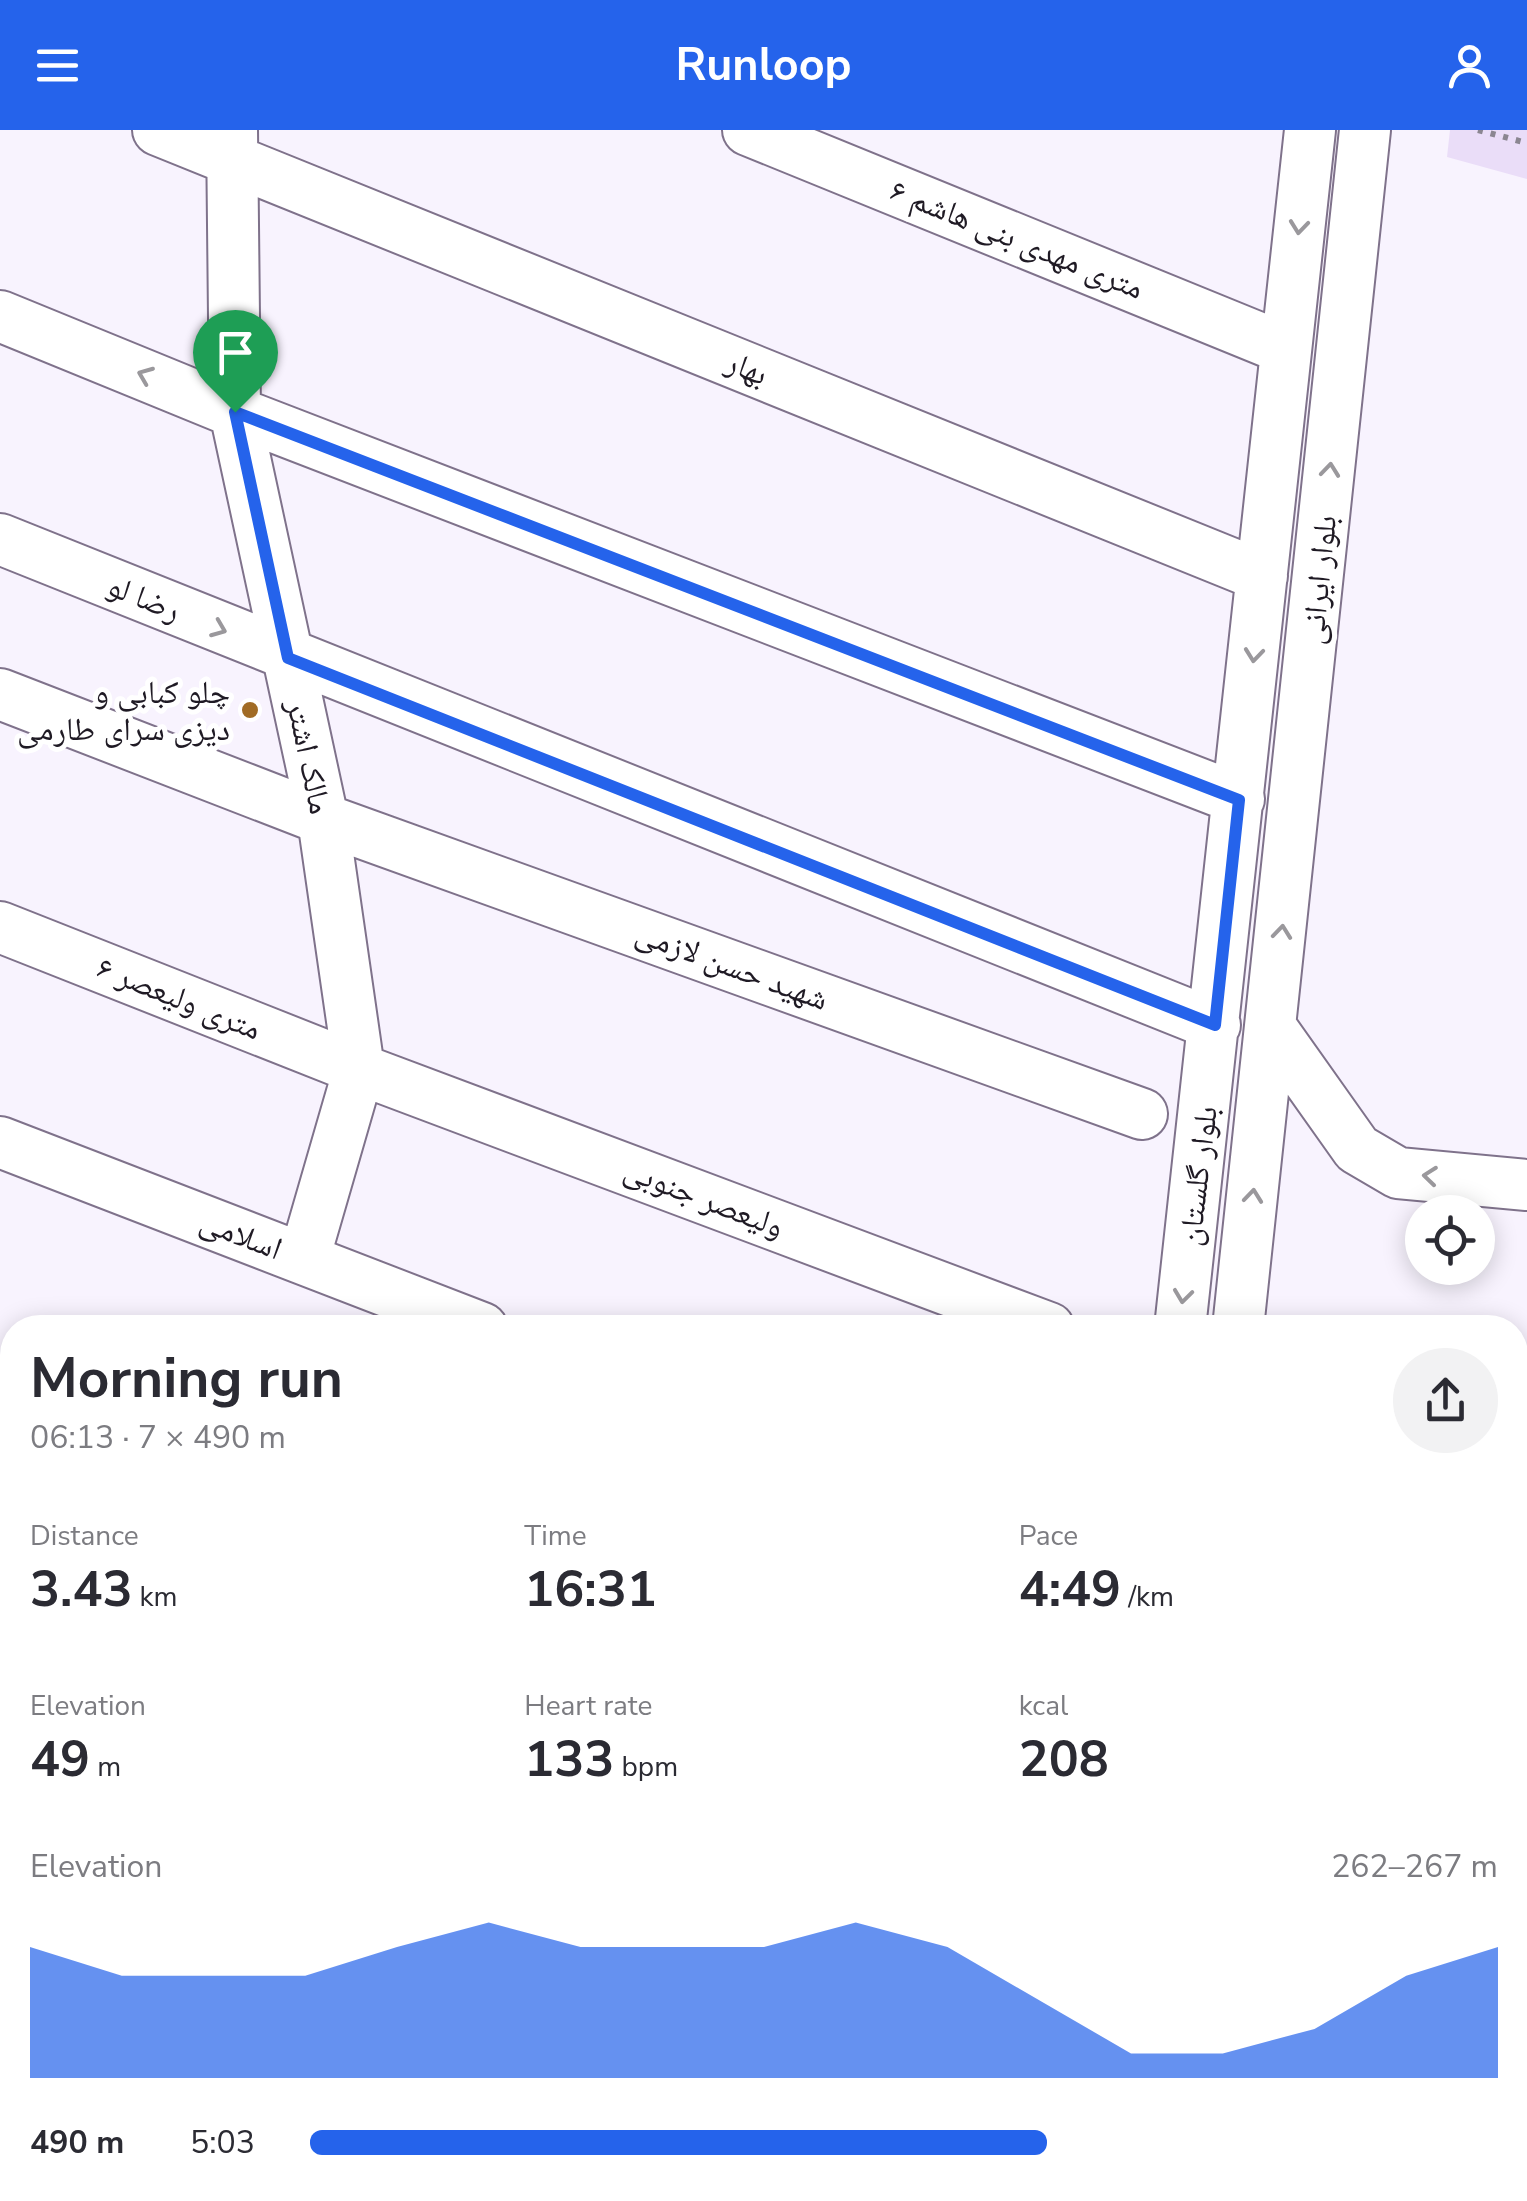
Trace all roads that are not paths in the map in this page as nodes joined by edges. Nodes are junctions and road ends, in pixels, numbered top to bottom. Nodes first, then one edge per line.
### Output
1 (158, 130) edge
2 (748, 130) edge
3 (1310, 130) edge
4 (1365, 130) edge
5 (232, 145) edge
6 (0, 316) edge
7 (1286, 349) junction
8 (235, 412) junction
9 (0, 538) edge
10 (1262, 576) junction
11 (288, 658) junction
12 (0, 694) edge
13 (1239, 800) junction
14 (323, 819) junction
15 (0, 926) edge
16 (1215, 1025) junction
17 (1272, 1030) junction
18 (359, 1070) junction
19 (1142, 1114) dead end
20 (0, 1142) edge
21 (1527, 1185) edge
22 (304, 1259) junction
23 (448, 1315) edge
24 (1014, 1315) edge
25 (1182, 1315) edge
26 (1239, 1315) edge

1 - 5 street, بهار
2 - 7 street, ۶ متری مهدی بنی هاشم
3 -> 7 street, بلوار ایرانی
17 -> 4 street, بلوار ایرانی
5 - 8 street, مالک اشتر
5 - 10 street, بهار
8 -> 6 street
7 - 10 street, بلوار ایرانی
8 - 11 street, مالک اشتر
8 - 13 street
9 -> 11 street, رضا لو
10 -> 13 street, بلوار ایرانی
11 - 14 street, مالک اشتر
11 - 16 street, رضا لو
12 - 14 street, شهید حسن لازمی
13 - 16 street, بلوار ایرانی
14 - 18 street, مالک اشتر
14 - 19 street, شهید حسن لازمی
15 - 18 street, ۶ متری ولیعصر
16 -> 25 street, بلوار گلستان
21 -> 17 street
26 -> 17 street, بلوار گلستان
18 - 22 street, مالک اشتر
18 - 24 street, ولیعصر جنوبی
20 - 22 street, اسلامی
22 - 23 street, اسلامی

